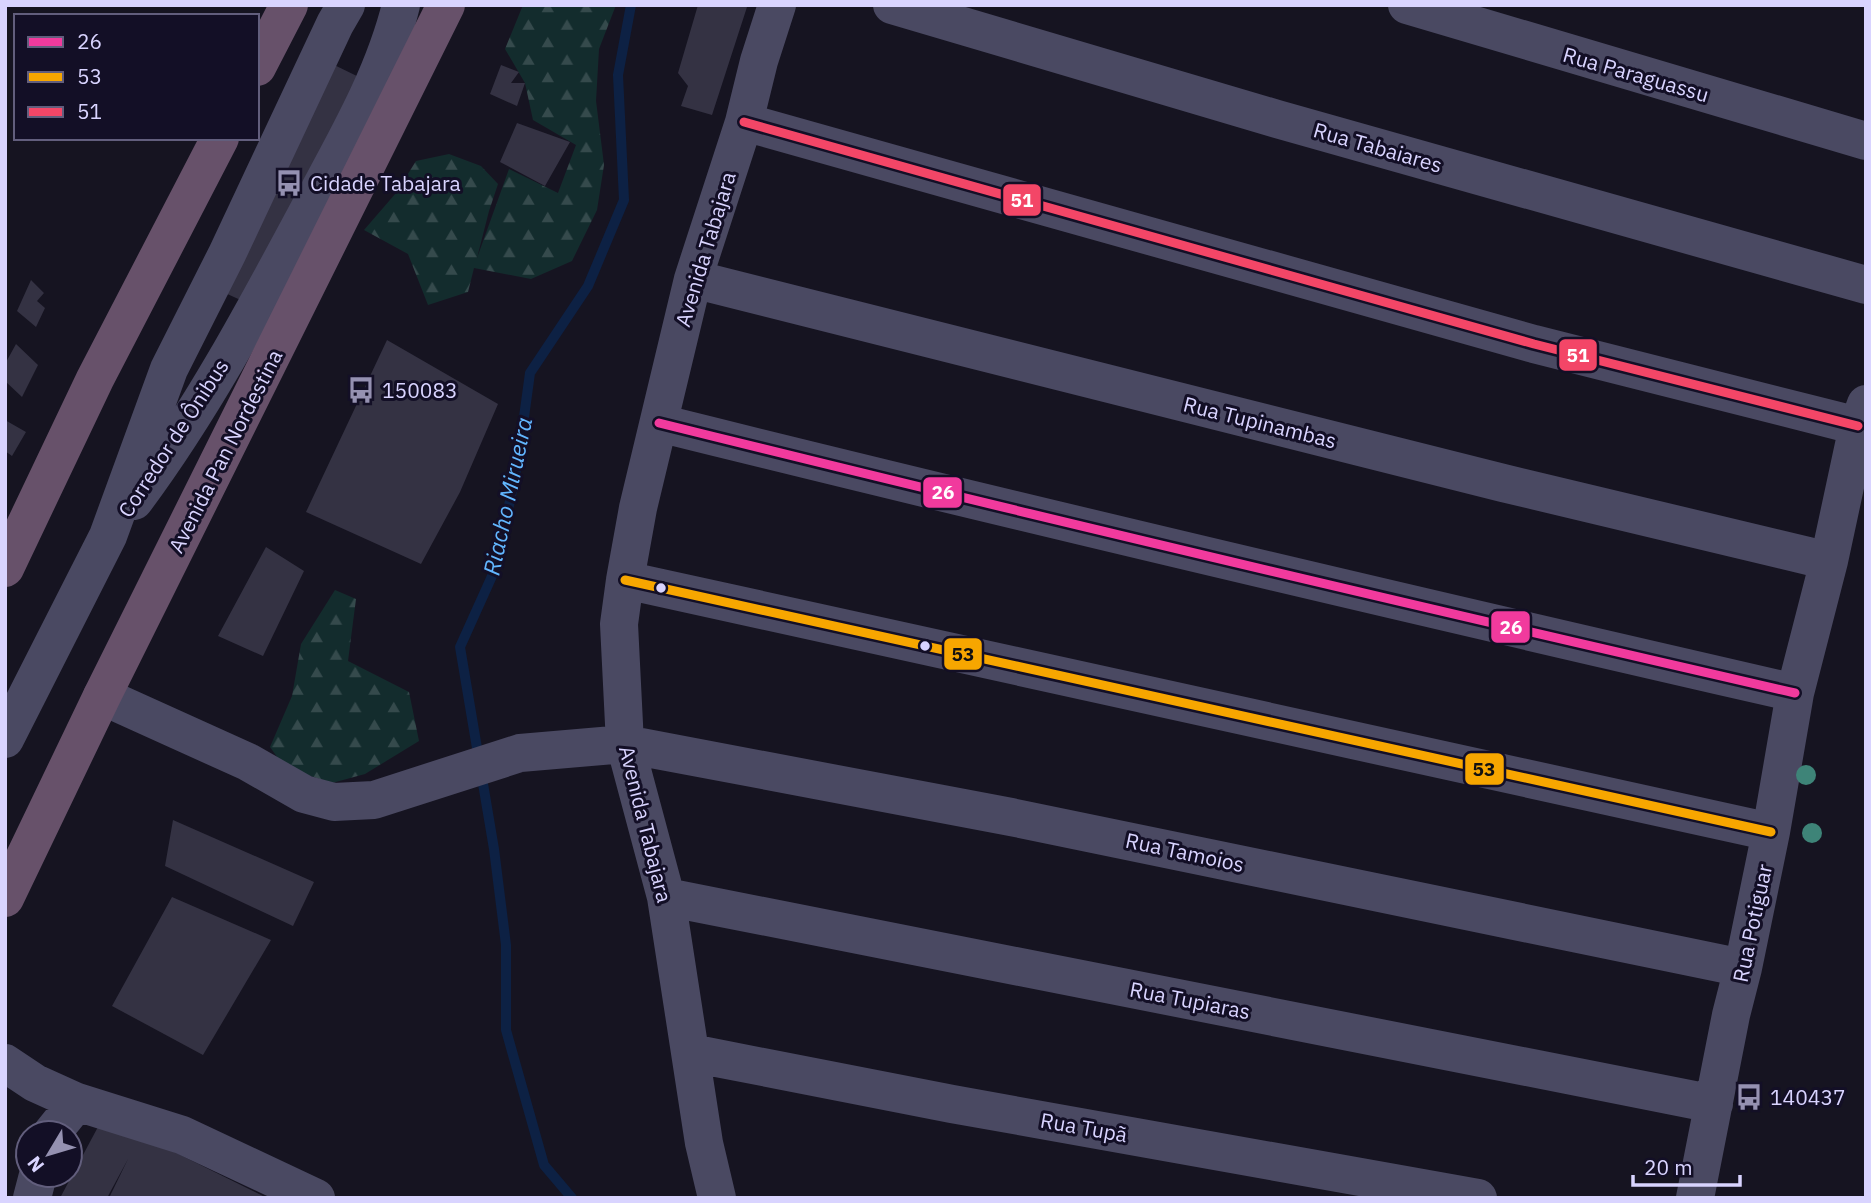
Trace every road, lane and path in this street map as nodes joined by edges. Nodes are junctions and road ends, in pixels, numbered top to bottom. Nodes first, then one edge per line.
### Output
1 (289, 5) edge
2 (346, 5) edge
3 (401, 5) edge
4 (446, 5) edge
5 (777, 5) edge
6 (892, 5) edge
7 (1407, 5) edge
8 (259, 63) edge
9 (744, 122) junction
10 (219, 140) edge
11 (1866, 141) edge
12 (693, 279) junction
13 (1866, 285) edge
14 (1862, 415) edge
15 (659, 424) junction
16 (108, 536) junction
17 (1829, 561) junction
18 (5, 568) edge
19 (625, 580) junction
20 (1795, 693) junction
21 (102, 696) junction
22 (5, 738) edge
23 (625, 744) junction
24 (1771, 832) junction
25 (5, 898) edge
26 (666, 898) junction
27 (1743, 968) junction
28 (691, 1053) junction
29 (5, 1063) edge
30 (77, 1102) junction
31 (1713, 1104) junction
32 (63, 1119) edge
33 (316, 1198) edge
34 (717, 1198) edge
35 (1478, 1198) edge
36 (1695, 1198) edge

1 - 8 highway
2 - 16 street, Corredor de Ônibus
3 - 16 street, Corredor de Ônibus
4 - 21 highway, Avenida Pan Nordestina
5 - 9 street, Avenida Tabajara
6 - 13 street, Rua Tabaiares
7 - 11 street, Rua Paraguassu
9 - 12 street, Avenida Tabajara
9 - 14 street
10 - 18 highway
12 - 15 street, Avenida Tabajara
12 - 17 street, Rua Tupinambas
14 - 17 street, Rua Potiguar
15 - 19 street, Avenida Tabajara
15 - 20 street
16 - 22 street
17 - 20 street, Rua Potiguar
19 - 23 street, Avenida Tabajara
19 - 24 street
20 - 24 street, Rua Potiguar
21 - 23 street, Rua Tamoios
21 - 25 highway, Avenida Pan Nordestina
23 - 26 street, Avenida Tabajara
23 - 27 street, Rua Tamoios
24 - 27 street, Rua Potiguar
26 - 28 street, Avenida Tabajara
26 - 31 street, Rua Tupiaras
27 - 31 street, Rua Potiguar
28 - 34 street, Avenida Tabajara
28 - 35 street, Rua Tupã
29 - 30 street
30 - 32 street
30 - 33 street
31 - 36 street, Rua Potiguar

